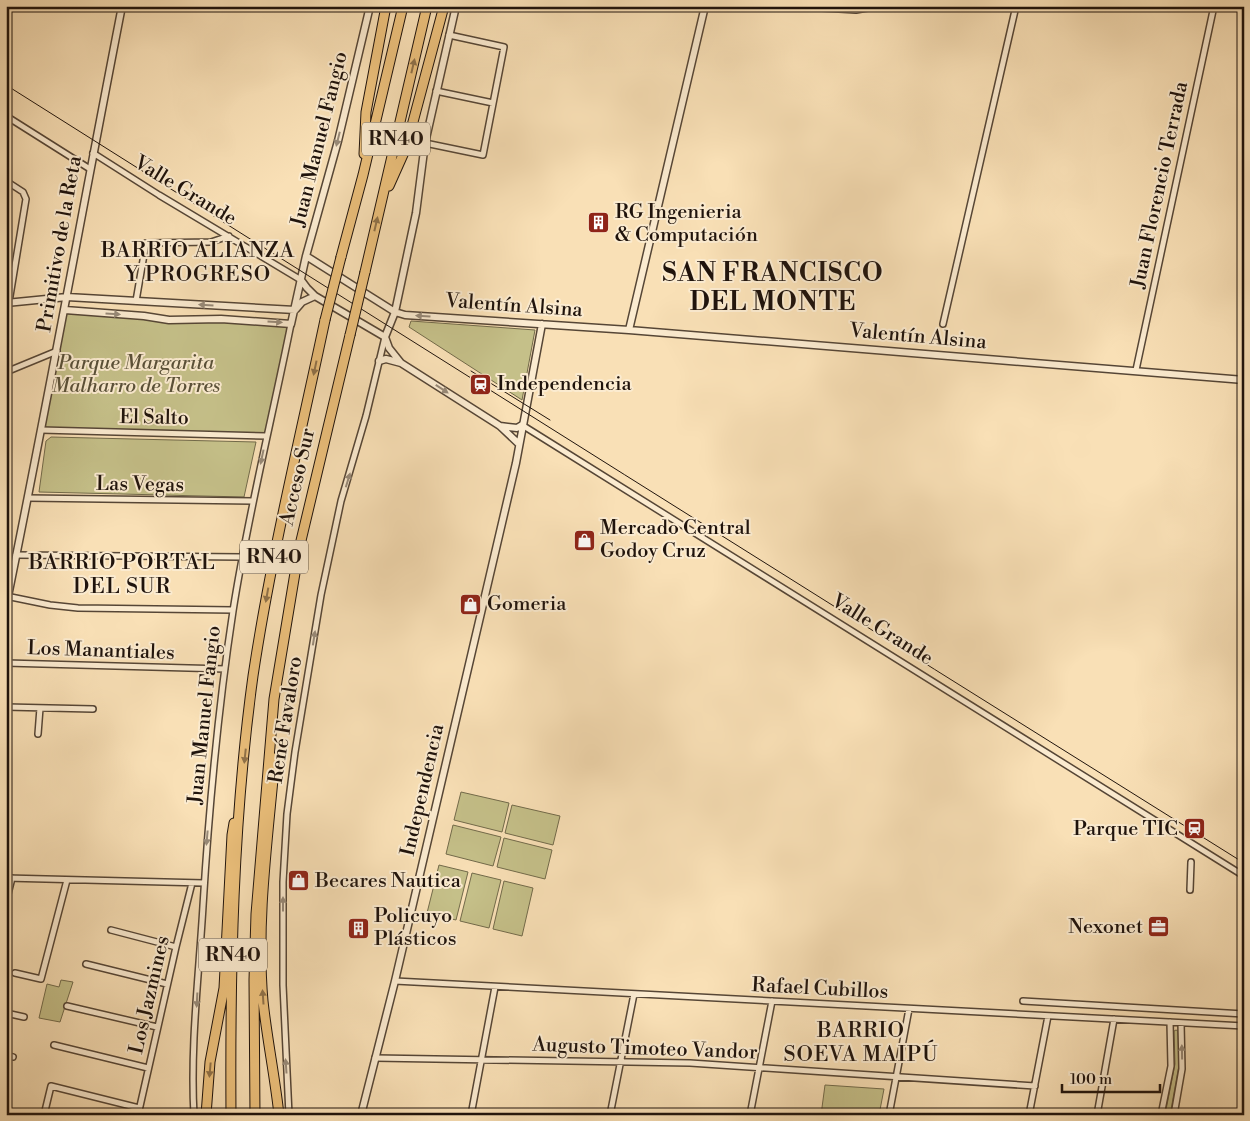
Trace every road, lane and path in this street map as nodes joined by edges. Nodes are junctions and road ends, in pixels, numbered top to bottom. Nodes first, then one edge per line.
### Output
1 (122, 6) edge
2 (370, 6) edge
3 (386, 6) edge
4 (403, 6) edge
5 (427, 6) edge
6 (444, 6) edge
7 (456, 6) edge
8 (705, 6) edge
9 (788, 6) edge
10 (879, 6) edge
11 (1016, 6) edge
12 (1214, 6) edge
13 (449, 35) junction
14 (436, 91) junction
15 (493, 102) junction
16 (6, 116) edge
17 (425, 143) junction
18 (93, 153) junction
19 (90, 169) junction
20 (363, 176) junction
21 (6, 181) edge
22 (380, 207) junction
23 (229, 236) junction
24 (306, 256) junction
25 (301, 280) junction
26 (315, 296) junction
27 (67, 297) junction
28 (136, 301) junction
29 (7, 302) edge
30 (65, 310) junction
31 (295, 310) junction
32 (395, 312) junction
33 (291, 324) junction
34 (542, 324) junction
35 (943, 324) dead end
36 (629, 330) junction
37 (385, 338) junction
38 (57, 351) junction
39 (380, 361) junction
40 (401, 363) junction
41 (1136, 370) junction
42 (6, 372) edge
43 (1244, 380) edge
44 (522, 425) junction
45 (500, 426) junction
46 (42, 430) junction
47 (266, 436) junction
48 (519, 444) junction
49 (28, 498) junction
50 (252, 501) junction
51 (16, 555) junction
52 (242, 557) junction
53 (7, 597) edge
54 (6, 606) edge
55 (233, 610) junction
56 (282, 650) junction
57 (6, 663) edge
58 (225, 669) junction
59 (6, 707) edge
60 (40, 708) junction
61 (93, 710) dead end
62 (38, 734) dead end
63 (240, 796) junction
64 (1191, 862) dead end
65 (1244, 876) edge
66 (9, 878) edge
67 (67, 880) junction
68 (192, 883) junction
69 (204, 883) junction
70 (1190, 890) dead end
71 (6, 902) edge
72 (111, 930) dead end
73 (176, 947) junction
74 (86, 964) dead end
75 (15, 973) dead end
76 (395, 981) junction
77 (167, 984) junction
78 (495, 986) junction
79 (634, 994) junction
80 (772, 1001) junction
81 (1023, 1001) dead end
82 (67, 1006) dead end
83 (909, 1008) junction
84 (6, 1013) edge
85 (1244, 1014) edge
86 (1048, 1016) junction
87 (24, 1017) dead end
88 (1114, 1019) junction
89 (1170, 1022) junction
90 (1182, 1023) junction
91 (1244, 1026) edge
92 (157, 1027) junction
93 (54, 1045) dead end
94 (6, 1055) edge
95 (14, 1057) dead end
96 (375, 1058) junction
97 (482, 1059) junction
98 (620, 1061) junction
99 (759, 1067) junction
100 (148, 1068) junction
101 (897, 1076) junction
102 (1035, 1086) junction
103 (139, 1108) junction
104 (44, 1115) edge
105 (138, 1115) edge
106 (194, 1115) edge
107 (206, 1115) edge
108 (231, 1115) edge
109 (255, 1115) edge
110 (279, 1115) edge
111 (289, 1115) edge
112 (361, 1115) edge
113 (377, 1115) edge
114 (471, 1115) edge
115 (610, 1115) edge
116 (750, 1115) edge
117 (889, 1115) edge
118 (1029, 1115) edge
119 (1097, 1115) edge
120 (1161, 1115) edge
121 (1174, 1115) edge

1 - 18 street, Primitivo de la Reta
2 -> 24 street, Juan Manuel Fangio
3 - 20 highway
4 - 20 highway, Acceso Sur / RN40
22 -> 5 highway, Acceso Sur / RN40
6 - 22 highway
7 - 13 street
8 - 36 street
9 - 10 street
11 - 35 street
12 - 41 street, Juan Florencio Terrada
13 - 14 street
13 - 15 street
14 - 15 street
14 - 17 street
15 - 17 street
16 - 19 street
17 - 32 street
18 - 19 street, Primitivo de la Reta
18 - 23 street, Valle Grande
19 - 27 street, Primitivo de la Reta
20 -> 63 highway, Acceso Sur / RN40, bridge
21 - 29 street
56 -> 22 highway, Acceso Sur / RN40, bridge
23 - 25 street, Valle Grande
23 - 28 street
24 - 25 street, Juan Manuel Fangio
24 - 32 street, Valentín Alsina
25 - 26 street, Valle Grande
25 - 31 street, Juan Manuel Fangio
26 - 31 street
26 - 37 street, Valle Grande
27 - 28 street
27 - 29 street
27 - 30 street, Primitivo de la Reta
31 -> 28 street
30 -> 33 street
30 - 38 street, Primitivo de la Reta
31 - 33 street, Juan Manuel Fangio
34 -> 32 street, Valentín Alsina
32 - 37 street
33 - 47 street, Juan Manuel Fangio
34 - 36 street, Valentín Alsina
34 - 44 street, Independencia
36 - 41 street, Valentín Alsina
37 - 39 street, René Favaloro
37 - 40 street
38 - 42 street
38 - 46 street, Primitivo de la Reta
39 - 40 street
111 -> 39 street, René Favaloro
40 -> 45 street
41 - 43 street, Valentín Alsina
44 - 45 street
44 - 48 street, Independencia
44 - 65 street, Valle Grande
45 - 48 street
46 - 47 street, El Salto
46 - 49 street, Primitivo de la Reta
47 -> 50 street, Juan Manuel Fangio
48 - 76 street, Independencia
49 - 50 street, Las Vegas
49 - 51 street, Primitivo de la Reta
50 - 52 street, Juan Manuel Fangio
51 - 52 street
51 - 53 street, Primitivo de la Reta
52 - 55 street, Juan Manuel Fangio
53 - 54 street, Primitivo de la Reta
53 - 55 street
55 - 58 street, Juan Manuel Fangio
56 - 109 highway, Acceso Sur / RN40
110 -> 56 highway
57 - 58 street, Los Manantiales
58 -> 69 street, Juan Manuel Fangio
59 - 60 street
60 - 61 street
60 - 62 street
63 -> 107 highway
63 - 108 highway, Acceso Sur / RN40
64 - 70 street
66 - 67 street
66 - 71 street
67 - 68 street
67 - 75 street
68 - 69 street
68 - 73 street, Los Jazmines
69 -> 106 street, Juan Manuel Fangio
72 - 73 street
73 - 77 street, Los Jazmines
74 - 77 street
76 - 78 street, Rafael Cubillos
76 - 96 street, Independencia
77 - 92 street, Los Jazmines
78 - 79 street, Rafael Cubillos
78 - 97 street
79 - 80 street, Rafael Cubillos
79 - 98 street
80 - 83 street, Rafael Cubillos
80 - 99 street
81 - 85 street
82 - 92 street
83 - 86 street, Rafael Cubillos
83 - 101 street
84 - 87 street
86 - 88 street, Rafael Cubillos
86 - 102 street
88 - 89 street, Rafael Cubillos
88 - 119 street
89 - 90 street, Rafael Cubillos
89 - 120 street
90 - 91 street, Rafael Cubillos
121 -> 90 street
92 - 100 street, Los Jazmines
93 - 100 street
94 - 95 street
96 - 97 street, Augusto Timoteo Vandor
96 - 112 street, Independencia
97 - 98 street, Augusto Timoteo Vandor
97 - 114 street
98 - 99 street, Augusto Timoteo Vandor
98 - 115 street
99 - 101 street, Augusto Timoteo Vandor
99 - 116 street
100 - 103 street, Los Jazmines
101 - 102 street, Augusto Timoteo Vandor
101 - 117 street
102 - 118 street
103 - 104 street
103 - 105 street, Los Jazmines
112 - 113 street

